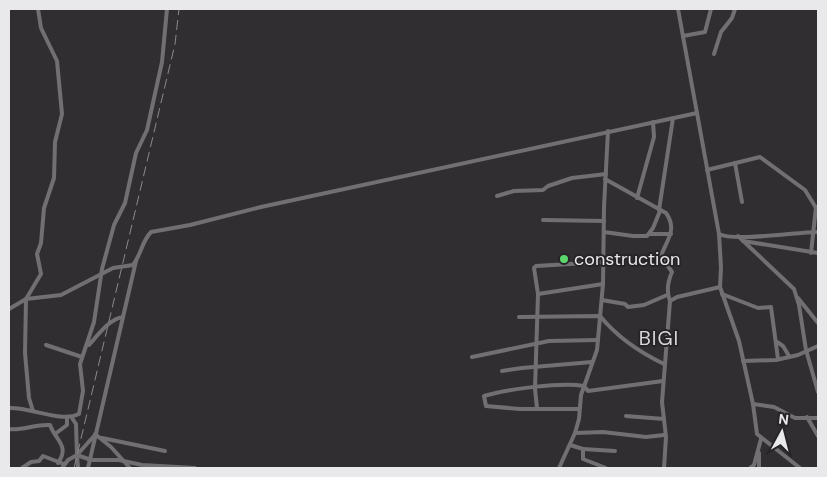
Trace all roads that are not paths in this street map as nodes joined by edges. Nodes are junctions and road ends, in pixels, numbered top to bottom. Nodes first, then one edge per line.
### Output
1 (38, 9) edge
2 (167, 9) edge
3 (678, 9) edge
4 (711, 9) edge
5 (735, 9) edge
6 (683, 36) junction
7 (714, 54) dead end
8 (697, 113) junction
9 (674, 118) junction
10 (653, 122) junction
11 (608, 132) junction
12 (735, 163) junction
13 (707, 170) junction
14 (606, 174) junction
15 (605, 179) junction
16 (497, 196) dead end
17 (637, 198) junction
18 (742, 202) dead end
19 (817, 209) edge
20 (660, 210) junction
21 (543, 220) dead end
22 (604, 221) junction
23 (604, 232) junction
24 (812, 232) junction
25 (818, 232) edge
26 (650, 234) junction
27 (671, 234) junction
28 (719, 234) junction
29 (739, 238) junction
30 (811, 253) junction
31 (818, 253) edge
32 (136, 260) junction
33 (604, 262) junction
34 (101, 275) junction
35 (603, 284) junction
36 (720, 288) junction
37 (538, 294) junction
38 (722, 294) junction
39 (667, 295) junction
40 (796, 296) junction
41 (26, 299) junction
42 (602, 300) junction
43 (670, 301) junction
44 (9, 309) edge
45 (600, 316) junction
46 (123, 317) junction
47 (519, 317) dead end
48 (538, 318) junction
49 (818, 323) edge
50 (598, 340) junction
51 (777, 342) junction
52 (537, 344) junction
53 (46, 345) dead end
54 (87, 346) junction
55 (818, 346) edge
56 (806, 350) junction
57 (789, 356) junction
58 (82, 357) junction
59 (472, 357) dead end
60 (778, 359) junction
61 (742, 361) junction
62 (592, 362) junction
63 (664, 364) junction
64 (536, 367) junction
65 (502, 371) dead end
66 (663, 381) junction
67 (584, 386) junction
68 (535, 389) junction
69 (818, 392) edge
70 (753, 404) junction
71 (9, 408) edge
72 (538, 408) junction
73 (579, 409) junction
74 (34, 411) junction
75 (626, 416) dead end
76 (807, 417) junction
77 (70, 418) junction
78 (818, 418) edge
79 (664, 419) junction
80 (9, 429) edge
81 (575, 433) junction
82 (55, 434) junction
83 (95, 434) junction
84 (664, 435) junction
85 (818, 436) edge
86 (102, 438) junction
87 (761, 440) junction
88 (570, 445) junction
89 (759, 448) junction
90 (583, 449) junction
91 (165, 451) dead end
92 (615, 451) dead end
93 (77, 455) junction
94 (90, 460) junction
95 (58, 463) junction
96 (128, 463) junction
97 (63, 466) edge
98 (22, 468) edge
99 (78, 468) edge
100 (88, 468) edge
101 (130, 468) edge
102 (195, 468) edge
103 (560, 468) edge
104 (606, 468) edge
105 (664, 468) edge
106 (750, 468) edge
107 (758, 468) edge
108 (800, 468) edge

1 - 41 street
2 - 34 street
3 - 6 street
4 - 6 street
5 - 7 street
6 - 8 street
8 - 9 street
8 - 13 street
9 - 10 street
9 - 20 street
10 - 11 street
10 - 17 street
11 - 14 street
11 - 32 street
12 - 13 street
12 - 18 street
12 - 19 street
13 - 28 street
14 - 15 street
14 - 16 street
15 - 17 street
15 - 22 street
17 - 20 street
19 - 24 street
20 - 26 street
20 - 27 street
21 - 22 street
22 - 23 street
23 - 26 street
23 - 33 street
24 - 25 street
24 - 29 street
24 - 30 street
26 - 27 street
27 - 39 street
28 - 29 street
28 - 36 street
29 - 30 street
29 - 40 street
30 - 31 street
32 - 34 street
32 - 46 street
33 - 35 street
33 - 37 street
34 - 41 street
34 - 54 street
35 - 37 street
35 - 42 street
36 - 38 street
36 - 43 street
37 - 48 street
38 - 51 street
38 - 61 street
39 - 42 street
39 - 43 street
40 - 49 street
40 - 56 street
41 - 44 street
41 - 74 street
42 - 45 street
43 - 63 street
45 - 48 street
45 - 50 street
45 - 63 street
46 - 54 street
46 - 83 street
47 - 48 street
48 - 52 street
50 - 52 street
50 - 62 street
51 - 57 street
51 - 60 street
52 - 59 street
52 - 64 street
53 - 58 street
54 - 58 street
55 - 56 street
56 - 57 street
56 - 69 street
57 - 60 street
58 - 77 street
60 - 61 street
61 - 70 street
62 - 64 street
62 - 67 street
63 - 66 street
64 - 65 street
64 - 68 street
66 - 67 street
66 - 79 street
67 - 68 street
67 - 73 street
68 - 72 street
68 - 72 street
70 - 76 street
70 - 87 street
71 - 74 street
72 - 73 street
73 - 81 street
74 - 77 street
75 - 79 street
76 - 78 street
76 - 85 street
77 - 82 street
77 - 93 street
79 - 84 street
80 - 82 street
81 - 84 street
81 - 88 street
82 - 95 street
83 - 86 street
83 - 93 street
83 - 94 street
84 - 105 street
86 - 91 street
86 - 96 street
87 - 89 street
87 - 108 street
88 - 90 street
88 - 103 street
89 - 106 street
89 - 107 street
90 - 92 street
90 - 104 street
93 - 94 street
93 - 97 street
93 - 99 street
94 - 96 street
94 - 100 street
95 - 97 street
95 - 98 street
96 - 101 street
96 - 102 street

